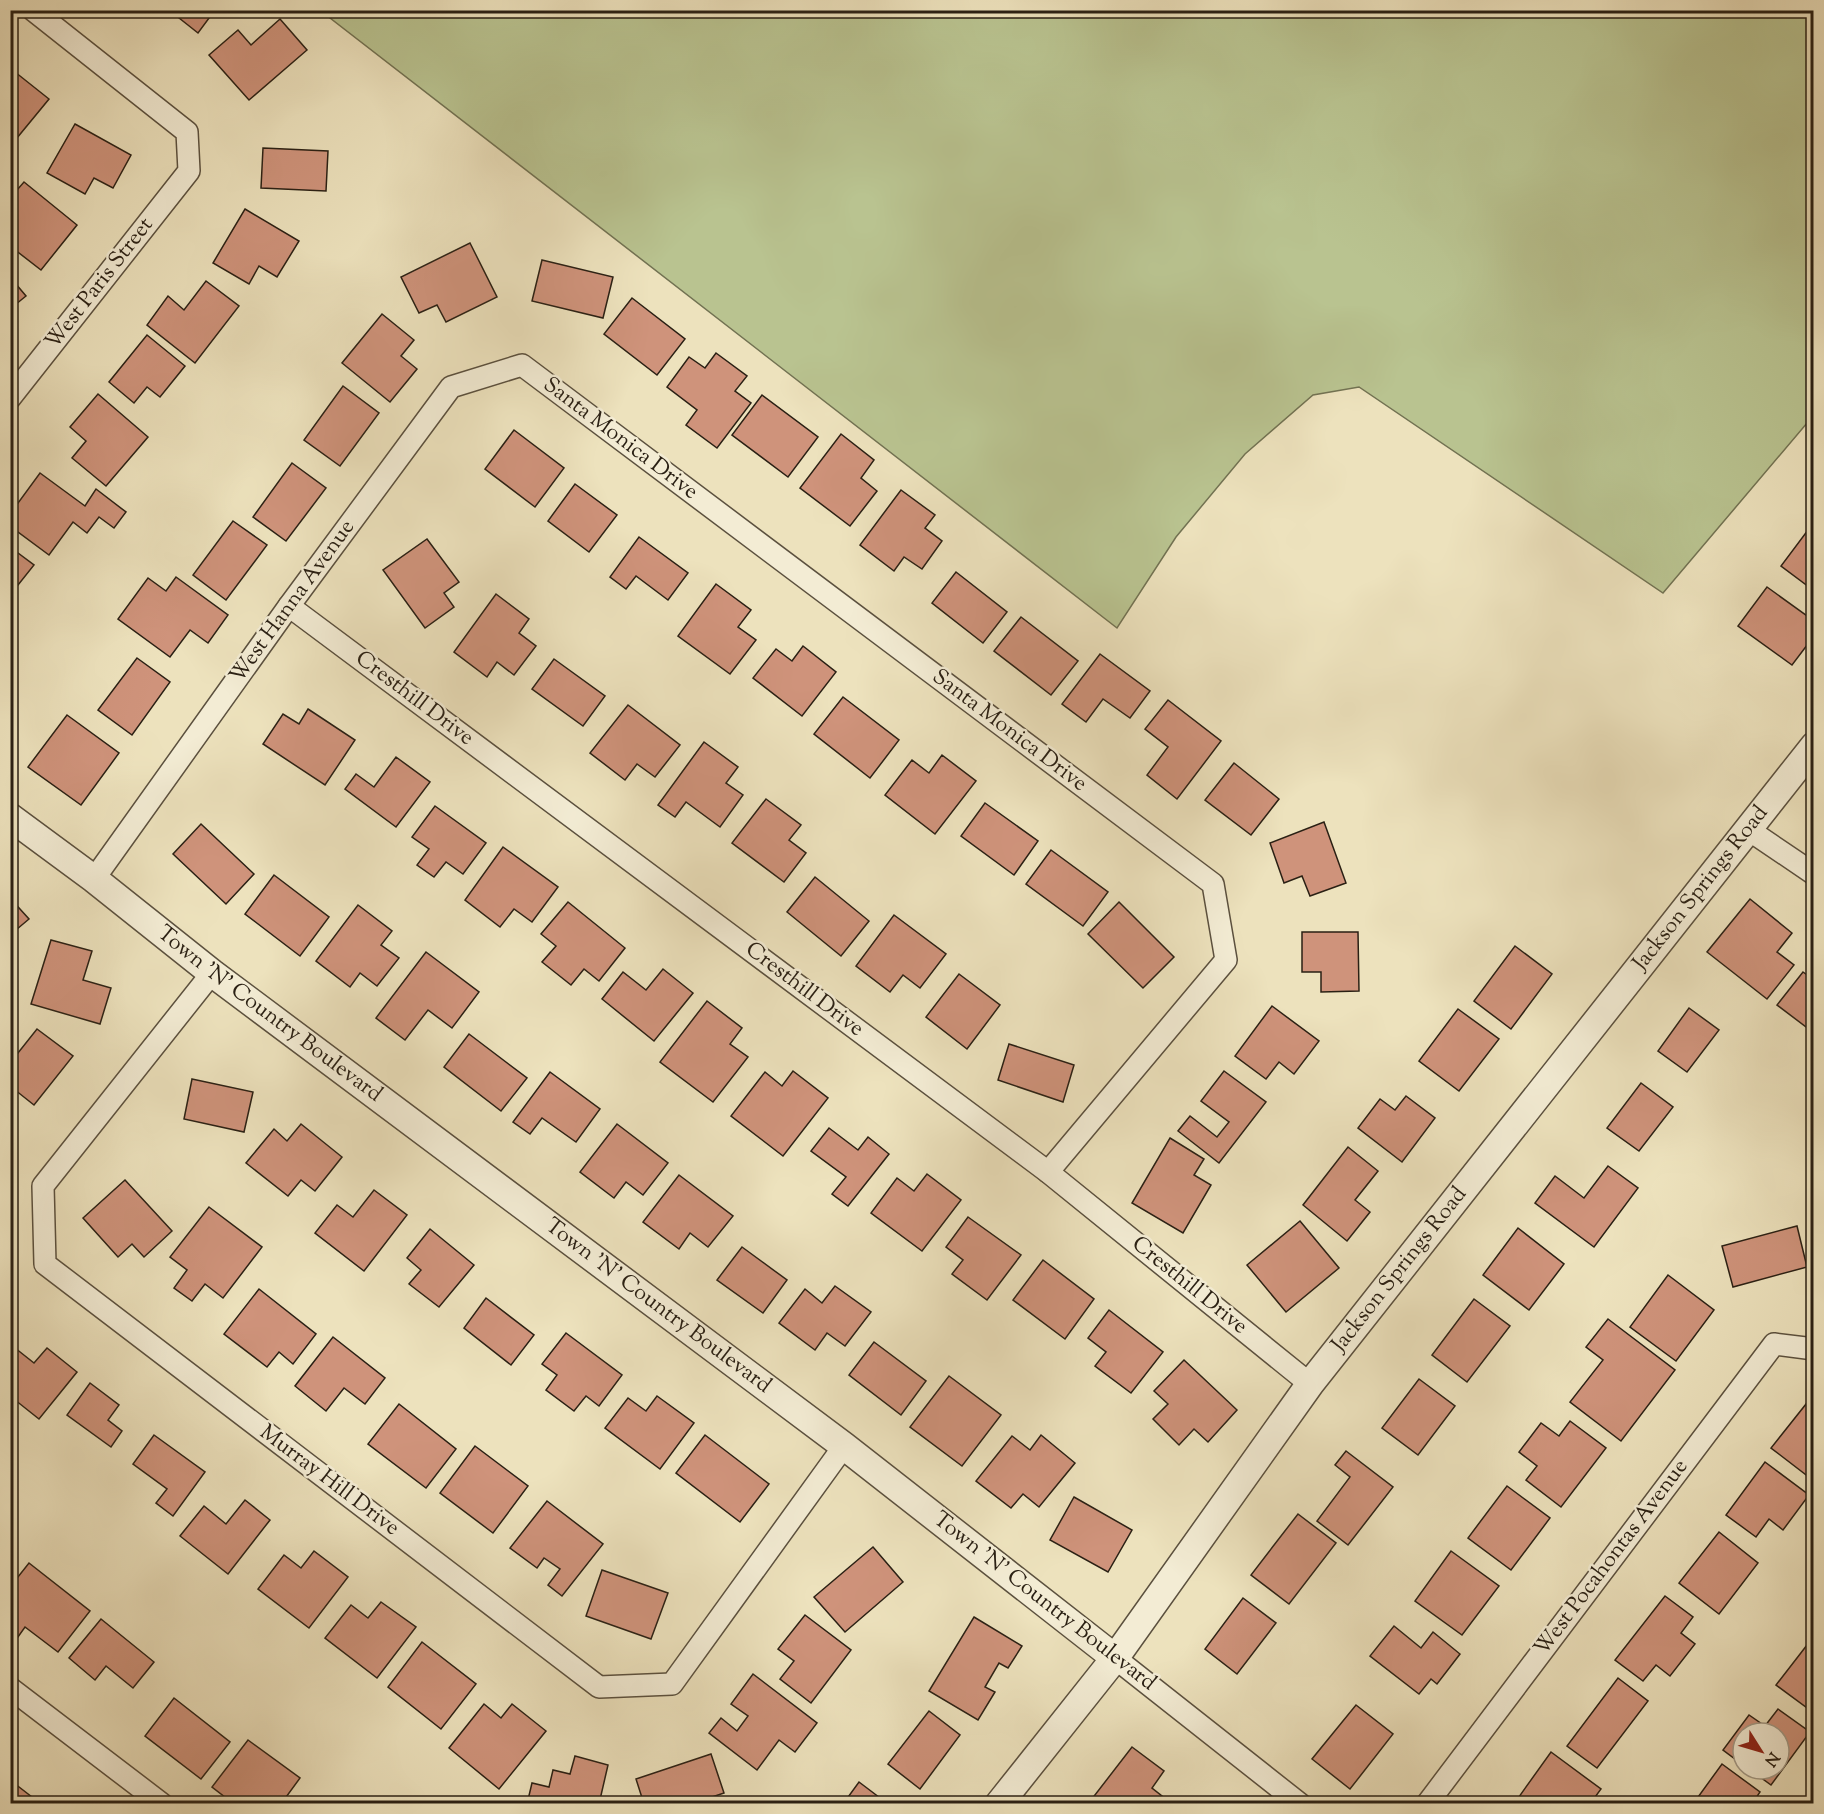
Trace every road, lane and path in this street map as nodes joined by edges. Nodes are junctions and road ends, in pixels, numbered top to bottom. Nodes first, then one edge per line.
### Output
1 (33, 10) edge
2 (522, 365) joint
3 (10, 398) edge
4 (289, 606) junction
5 (1814, 746) edge
6 (10, 817) edge
7 (1749, 830) junction
8 (1814, 874) edge
9 (94, 879) junction
10 (212, 973) junction
11 (1048, 1172) junction
12 (1814, 1349) edge
13 (1310, 1384) junction
14 (844, 1446) junction
15 (1115, 1658) junction
16 (10, 1688) edge
17 (162, 1803) edge
18 (999, 1803) edge
19 (1300, 1803) edge
20 (1427, 1803) edge

1 - 3 street, West Paris Street
2 - 4 street, West Hanna Avenue
2 - 11 street, Santa Monica Drive
4 - 9 street, West Hanna Avenue
4 - 11 street, Cresthill Drive
5 - 7 street, Jackson Springs Road
6 - 9 street, Town 'N' Country Boulevard
7 - 8 street
7 - 13 street, Jackson Springs Road
9 - 10 street, Town 'N' Country Boulevard
10 - 14 street, Town 'N' Country Boulevard
10 - 14 street, Murray Hill Drive
11 - 13 street, Cresthill Drive
12 - 20 street, West Pocahontas Avenue
13 - 15 street, Jackson Springs Road
14 - 15 street, Town 'N' Country Boulevard
15 - 18 street, Jackson Springs Road
15 - 19 street, Town 'N' Country Boulevard
16 - 17 street

